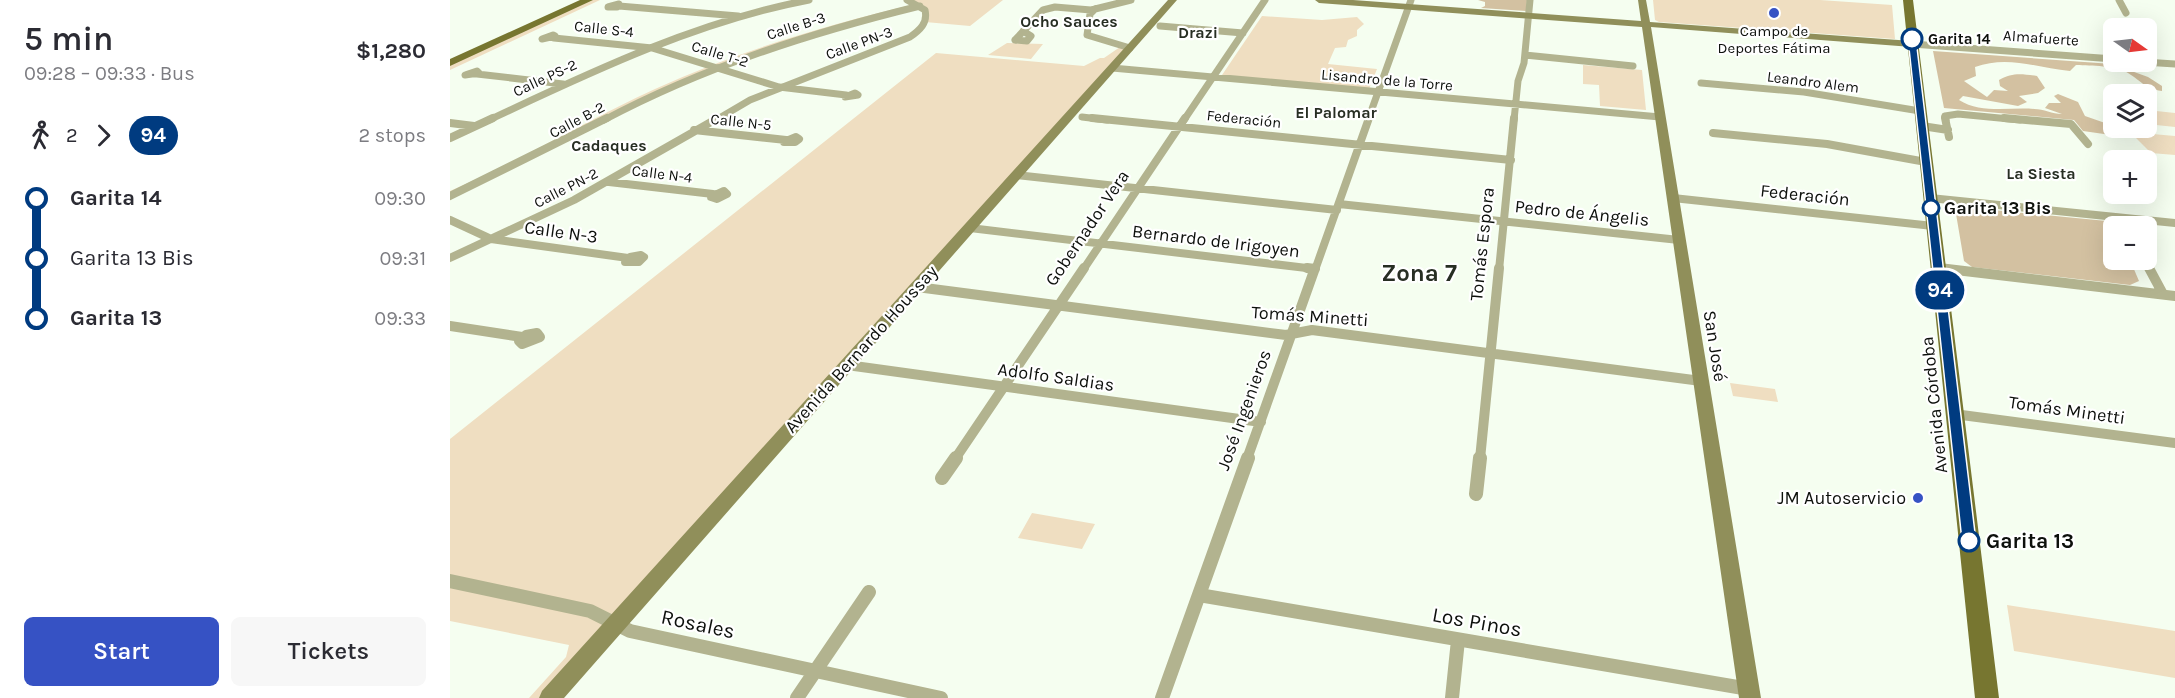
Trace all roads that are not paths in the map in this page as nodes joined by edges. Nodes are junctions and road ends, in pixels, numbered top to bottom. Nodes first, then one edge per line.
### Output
1 (583, 0) edge
2 (588, 0) edge
3 (806, 0) edge
4 (1131, 0) edge
5 (1173, 0) edge
6 (1265, 0) edge
7 (1319, 0) edge
8 (1530, 0) edge
9 (1642, 0) edge
10 (1908, 0) edge
11 (2119, 0) edge
12 (1122, 1) edge
13 (912, 3) edge
14 (1410, 3) edge
15 (619, 6) dead end
16 (1092, 12) junction
17 (2126, 13) dead end
18 (1529, 15) junction
19 (745, 17) junction
20 (1646, 24) junction
21 (1161, 26) dead end
22 (825, 28) junction
23 (1023, 31) dead end
24 (1243, 33) junction
25 (554, 38) dead end
26 (1912, 44) junction
27 (652, 48) junction
28 (1130, 48) junction
29 (1526, 55) junction
30 (2103, 58) edge
31 (450, 62) edge
32 (2157, 63) edge
33 (2175, 64) edge
34 (714, 66) junction
35 (1633, 66) dead end
36 (1112, 68) junction
37 (477, 74) dead end
38 (1212, 78) junction
39 (1701, 83) dead end
40 (564, 84) junction
41 (779, 87) junction
42 (1379, 93) junction
43 (846, 95) dead end
44 (1516, 105) junction
45 (1082, 117) dead end
46 (1660, 117) junction
47 (1921, 119) junction
48 (450, 123) edge
49 (475, 126) junction
50 (1179, 126) junction
51 (694, 130) junction
52 (1713, 133) dead end
53 (450, 138) edge
54 (786, 140) dead end
55 (2088, 144) dead end
56 (1360, 145) junction
57 (1510, 160) junction
58 (1926, 162) junction
59 (1016, 175) junction
60 (608, 182) junction
61 (1138, 188) junction
62 (450, 191) edge
63 (713, 194) dead end
64 (450, 196) edge
65 (1673, 198) junction
66 (1930, 198) junction
67 (1338, 207) junction
68 (2103, 218) edge
69 (450, 220) edge
70 (1505, 221) junction
71 (2157, 223) edge
72 (2175, 223) edge
73 (1933, 226) junction
74 (970, 228) junction
75 (491, 240) junction
76 (1679, 240) junction
77 (1100, 243) junction
78 (450, 258) edge
79 (628, 258) dead end
80 (1938, 268) junction
81 (1315, 269) junction
82 (2150, 270) edge
83 (917, 287) junction
84 (2163, 294) junction
85 (2175, 296) edge
86 (1059, 305) junction
87 (450, 326) edge
88 (1293, 332) junction
89 (522, 337) dead end
90 (1491, 353) junction
91 (847, 365) junction
92 (1701, 381) junction
93 (1003, 387) junction
94 (1954, 414) junction
95 (1261, 422) junction
96 (2175, 443) edge
97 (942, 478) dead end
98 (1476, 494) dead end
99 (450, 581) edge
100 (869, 592) dead end
101 (1199, 596) junction
102 (616, 624) junction
103 (1458, 640) junction
104 (815, 671) junction
105 (1749, 694) edge
106 (549, 698) edge
107 (797, 698) edge
108 (941, 698) edge
109 (1162, 698) edge
110 (1452, 698) edge
111 (1987, 698) edge

1 - 31 main road
2 - 31 main road
3 - 19 street, Calle PS-2
4 - 12 street
5 - 28 street, Avenida Bernardo Houssay
6 - 24 street, Gobernador Vera
7 - 14 street, Almafuerte
8 - 18 street, Tomás Espora
9 - 20 street, San José
10 - 26 main road, Avenida Córdoba
11 - 17 street
12 - 16 street
13 - 22 street, Calle B-3
13 - 22 street, Calle B-3
13 - 41 street, Calle PN-3
14 - 18 street, Almafuerte
14 - 42 street, José Ingenieros
15 - 19 street
16 - 23 street
16 - 28 street
18 - 20 street, Almafuerte
18 - 29 street, Tomás Espora
19 - 27 street, Calle PS-2
20 - 26 street, Almafuerte
20 - 46 street, San José
21 - 24 street
22 - 34 street, Calle B-3
24 - 38 street, Gobernador Vera
25 - 27 street, Calle S-4
26 - 30 street, Almafuerte
26 - 47 main road, Avenida Córdoba
27 - 34 street, Calle T-2
27 - 40 street, Calle PS-2
28 - 36 street, Avenida Bernardo Houssay
29 - 35 street
29 - 44 street, Tomás Espora
32 - 33 street
34 - 41 street, Calle T-2
34 - 62 street, Calle B-2
34 - 64 street, Calle B-2
36 - 38 street, Lisandro de la Torre
36 - 59 street, Avenida Bernardo Houssay
37 - 40 street
38 - 42 street, Lisandro de la Torre
38 - 50 street, Gobernador Vera
39 - 47 street, Leandro Alem
40 - 49 street, Calle PS-2
41 - 43 street, Calle T-2
41 - 51 street, Calle PN-2
42 - 44 street, Lisandro de la Torre
42 - 56 street, José Ingenieros
44 - 46 street, Lisandro de la Torre
44 - 57 street, Tomás Espora
45 - 50 street, Federación
46 - 65 street, San José
47 - 55 street, Leandro Alem
47 - 58 main road, Avenida Córdoba
48 - 49 street
49 - 53 street, Calle PS-2
50 - 56 street, Federación
50 - 61 street, Gobernador Vera
51 - 54 street, Calle N-5
51 - 60 street, Calle PN-2
52 - 58 street
56 - 57 street, Federación
56 - 67 street, José Ingenieros
57 - 70 street, Tomás Espora
58 - 66 main road, Avenida Córdoba
59 - 61 street, Pedro de Ángelis
59 - 74 street, Avenida Bernardo Houssay
60 - 63 street, Calle N-4
60 - 75 street, Calle PN-2
61 - 67 street, Pedro de Ángelis
61 - 77 street, Gobernador Vera
65 - 73 street, Federación
65 - 76 street, San José
66 - 68 street
66 - 73 main road, Avenida Córdoba
67 - 70 street, Pedro de Ángelis
67 - 81 street, José Ingenieros
69 - 75 street
70 - 76 street, Pedro de Ángelis
70 - 90 street, Tomás Espora
71 - 72 street
73 - 80 main road, Avenida Córdoba
74 - 77 street, Bernardo de Irigoyen
74 - 83 street, Avenida Bernardo Houssay
75 - 78 street, Calle PN-2
75 - 79 street, Calle N-3
76 - 92 street, San José
77 - 81 street, Bernardo de Irigoyen
77 - 86 street, Gobernador Vera
80 - 84 street
80 - 94 main road, Avenida Córdoba
81 - 88 street, José Ingenieros
82 - 84 street
83 - 86 street, Tomás Minetti
83 - 91 street, Avenida Bernardo Houssay
84 - 85 street
86 - 88 street, Tomás Minetti
86 - 93 street, Gobernador Vera
87 - 89 street
88 - 90 street, Tomás Minetti
88 - 95 street, José Ingenieros
90 - 92 street, Tomás Minetti
90 - 98 street, Tomás Espora
91 - 93 street, Adolfo Saldias
91 - 102 street, Avenida Bernardo Houssay
92 - 105 street, San José
93 - 95 street, Adolfo Saldias
93 - 97 street, Gobernador Vera
94 - 96 street, Tomás Minetti
94 - 111 main road, Avenida Córdoba
95 - 101 street, José Ingenieros
99 - 102 street, Rosales
100 - 104 street
101 - 103 street, Los Pinos
101 - 109 street, José Ingenieros
102 - 104 street, Rosales
102 - 106 street, Avenida Bernardo Houssay
103 - 105 street, Los Pinos
103 - 110 street
104 - 107 street
104 - 108 street, Rosales

